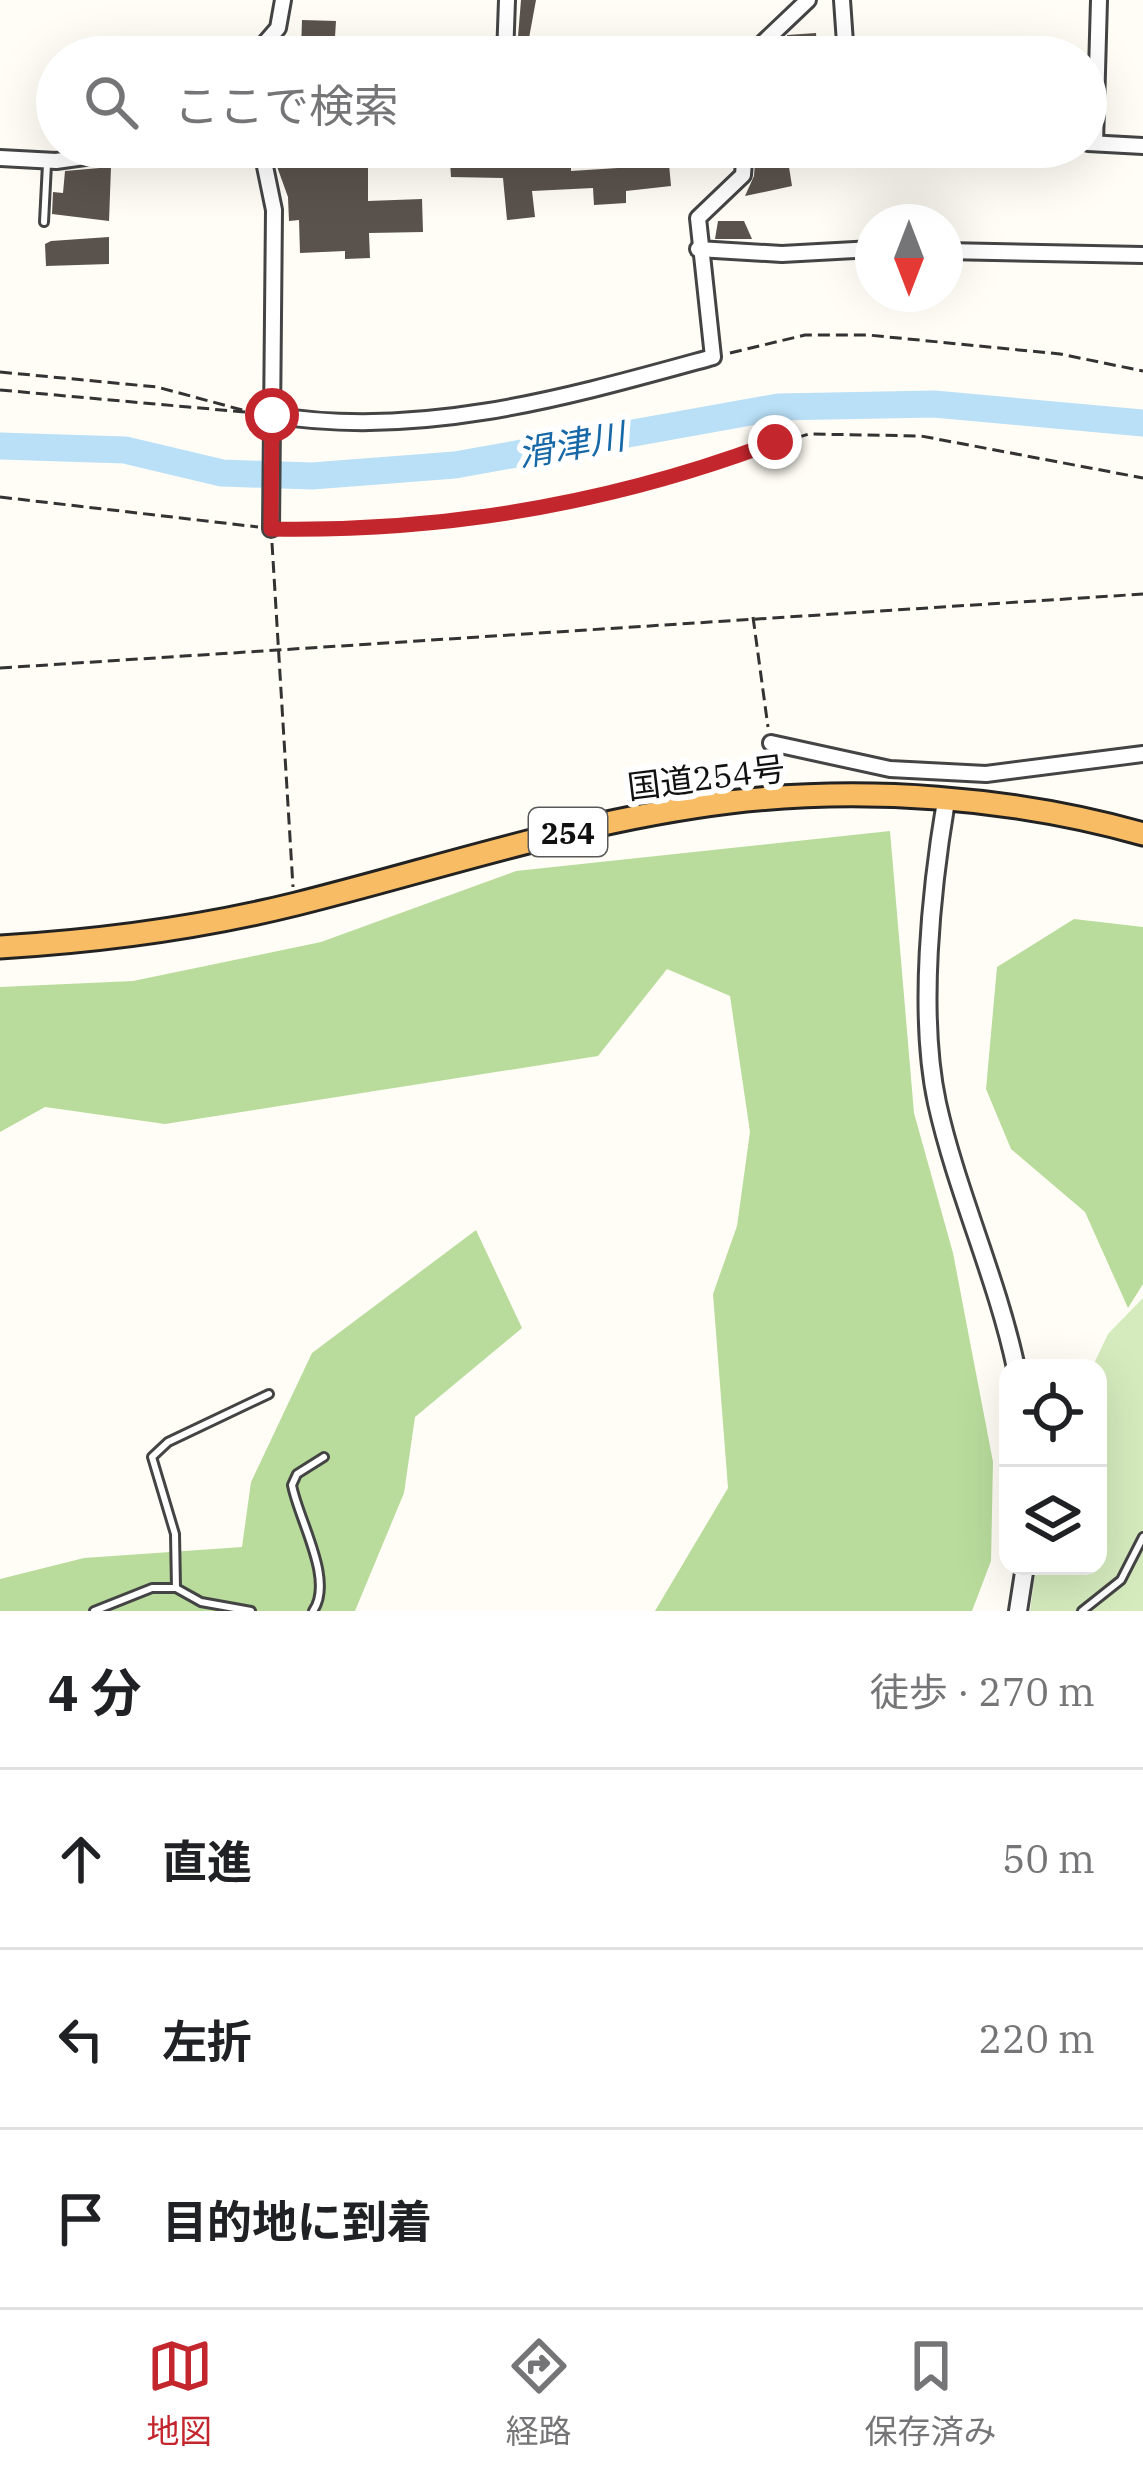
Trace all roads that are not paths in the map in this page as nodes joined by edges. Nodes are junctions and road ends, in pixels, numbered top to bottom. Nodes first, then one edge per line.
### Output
1 (283, 0) edge
2 (507, 0) edge
3 (808, 0) edge
4 (842, 0) edge
5 (1100, 0) edge
6 (271, 36) edge
7 (506, 36) edge
8 (770, 36) edge
9 (845, 36) edge
10 (1097, 36) edge
11 (1107, 144) edge
12 (1143, 146) edge
13 (0, 158) edge
14 (36, 160) edge
15 (47, 168) edge
16 (265, 168) edge
17 (744, 168) edge
18 (44, 222) dead end
19 (698, 249) junction
20 (855, 250) edge
21 (963, 251) edge
22 (1143, 255) edge
23 (272, 418) junction
24 (271, 527) road end
25 (771, 743) road end
26 (1143, 754) edge
27 (946, 801) junction
28 (1143, 834) edge
29 (0, 947) edge
30 (1013, 1359) edge
31 (269, 1394) dead end
32 (324, 1457) dead end
33 (1143, 1538) edge
34 (1024, 1575) edge
35 (176, 1588) junction
36 (94, 1611) edge
37 (251, 1611) edge
38 (313, 1611) edge
39 (1018, 1611) edge
40 (1082, 1611) edge

1 - 6 street
2 - 7 street
3 - 8 street
4 - 9 street
5 - 10 street
11 - 12 street
13 - 14 street
15 - 18 lane
16 - 23 street
17 - 19 street
19 - 20 street
19 - 23 street
21 - 22 street
23 - 24 street
25 - 26 street
27 - 28 highway, 国道254号 / 254
27 - 29 highway, 国道254号 / 254
27 - 30 street
31 - 35 lane
32 - 38 lane
33 - 40 lane
34 - 39 street
35 - 36 lane
35 - 37 lane

